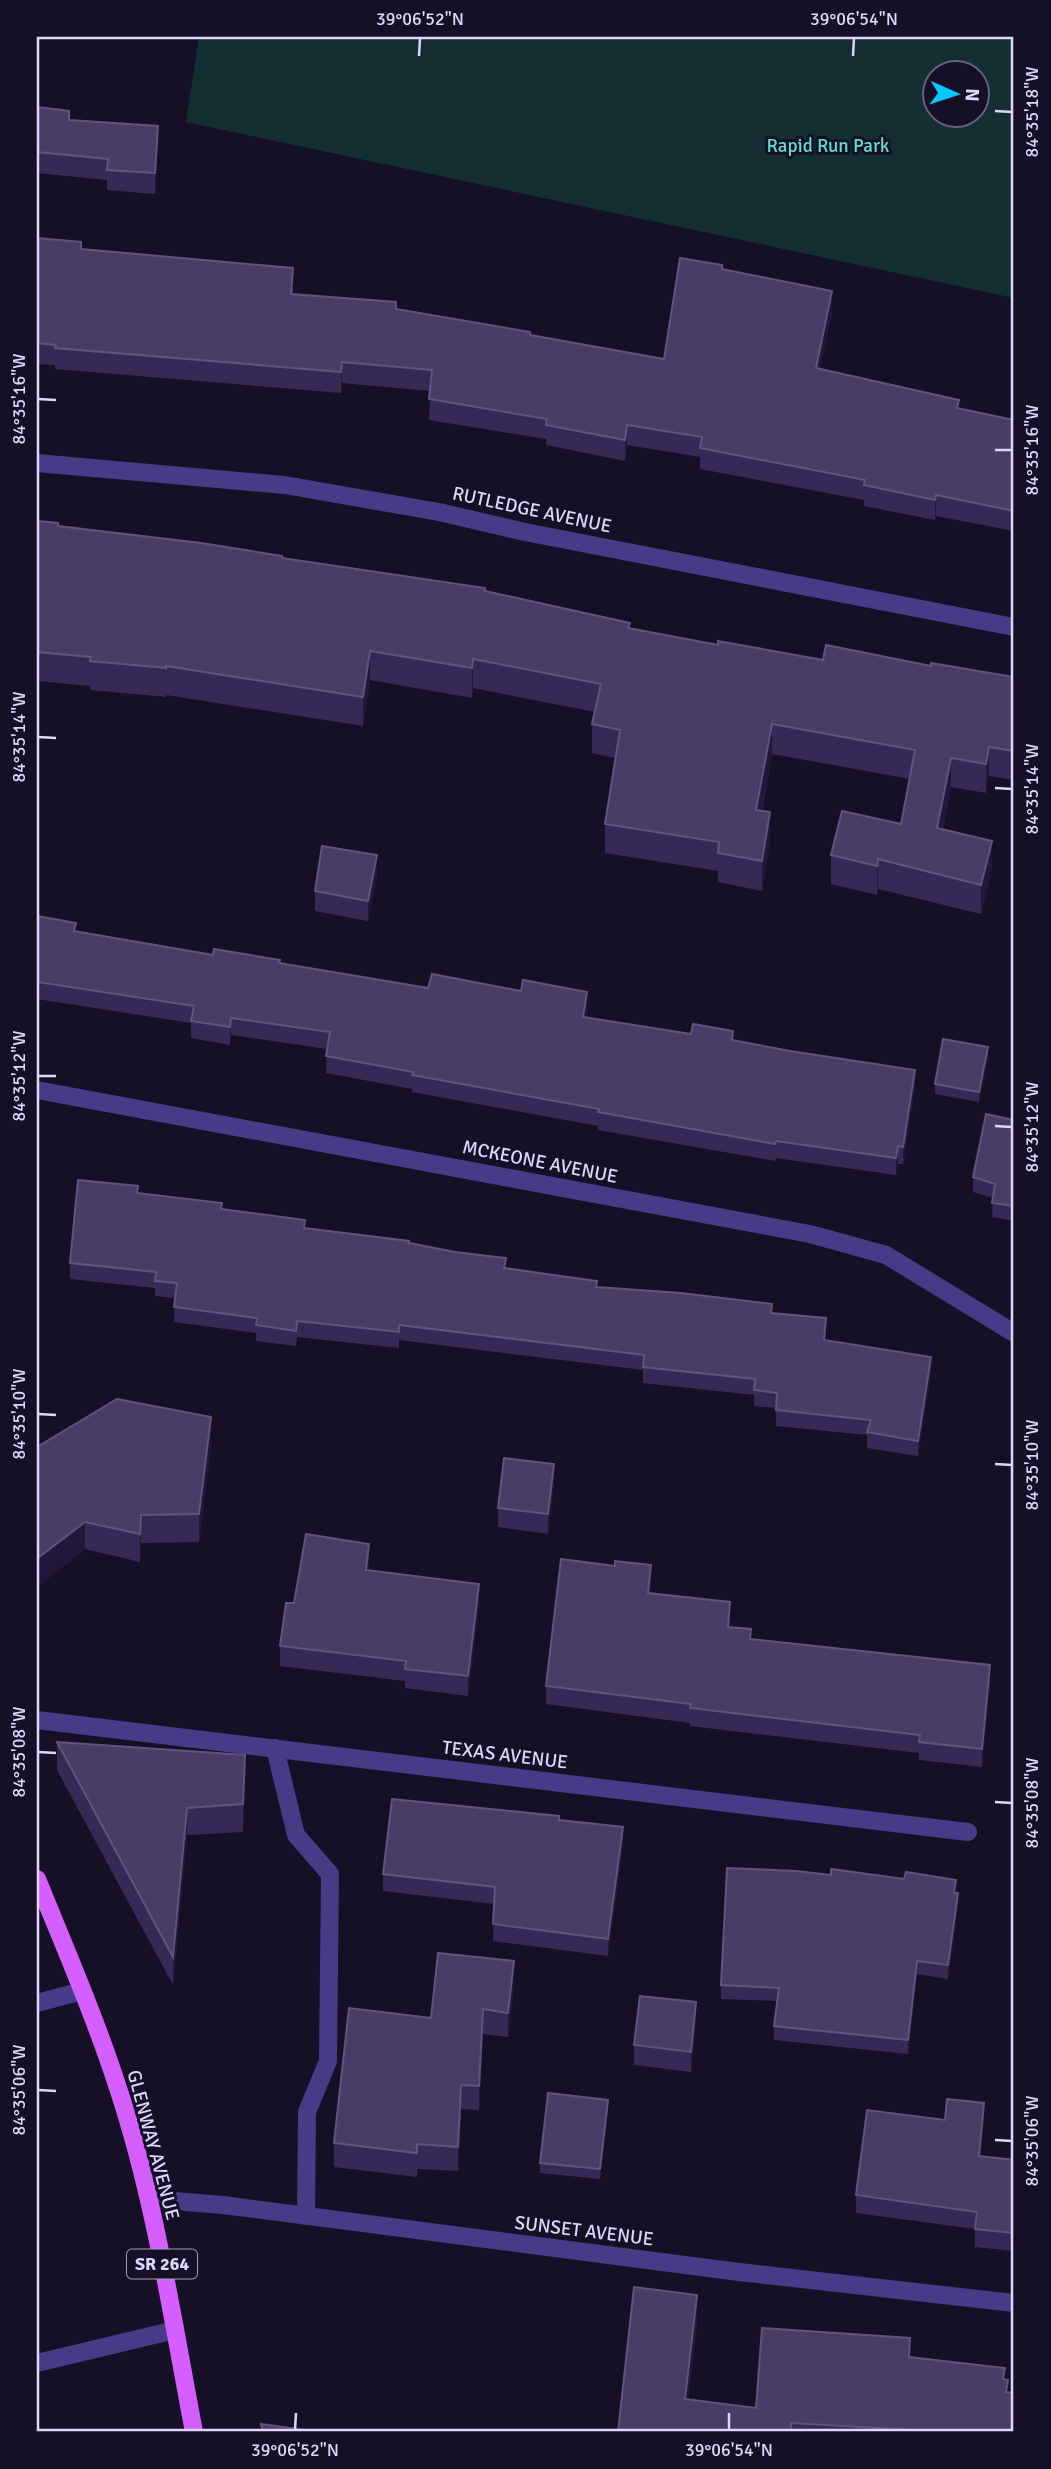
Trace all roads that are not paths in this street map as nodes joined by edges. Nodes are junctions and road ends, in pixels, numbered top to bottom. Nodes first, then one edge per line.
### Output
1 (37, 463) edge
2 (1014, 627) edge
3 (37, 1090) edge
4 (1014, 1332) edge
5 (37, 1720) edge
6 (275, 1748) junction
7 (968, 1832) dead end
8 (37, 1879) edge
9 (82, 1991) junction
10 (37, 2003) edge
11 (149, 2199) junction
12 (306, 2216) junction
13 (1014, 2304) edge
14 (174, 2330) junction
15 (37, 2363) edge
16 (194, 2432) edge

1 - 2 street, RUTLEDGE AVENUE
3 - 4 street, MCKEONE AVENUE
5 - 6 street, TEXAS AVENUE
6 - 7 street, TEXAS AVENUE
6 - 12 street
8 - 9 main road, GLENWAY AVENUE / SR 264
9 - 10 street
9 - 11 main road, GLENWAY AVENUE / SR 264
11 - 12 street, SUNSET AVENUE
11 - 14 main road, GLENWAY AVENUE / SR 264
12 - 13 street, SUNSET AVENUE
14 - 15 street
14 - 16 main road, GLENWAY AVENUE / SR 264

